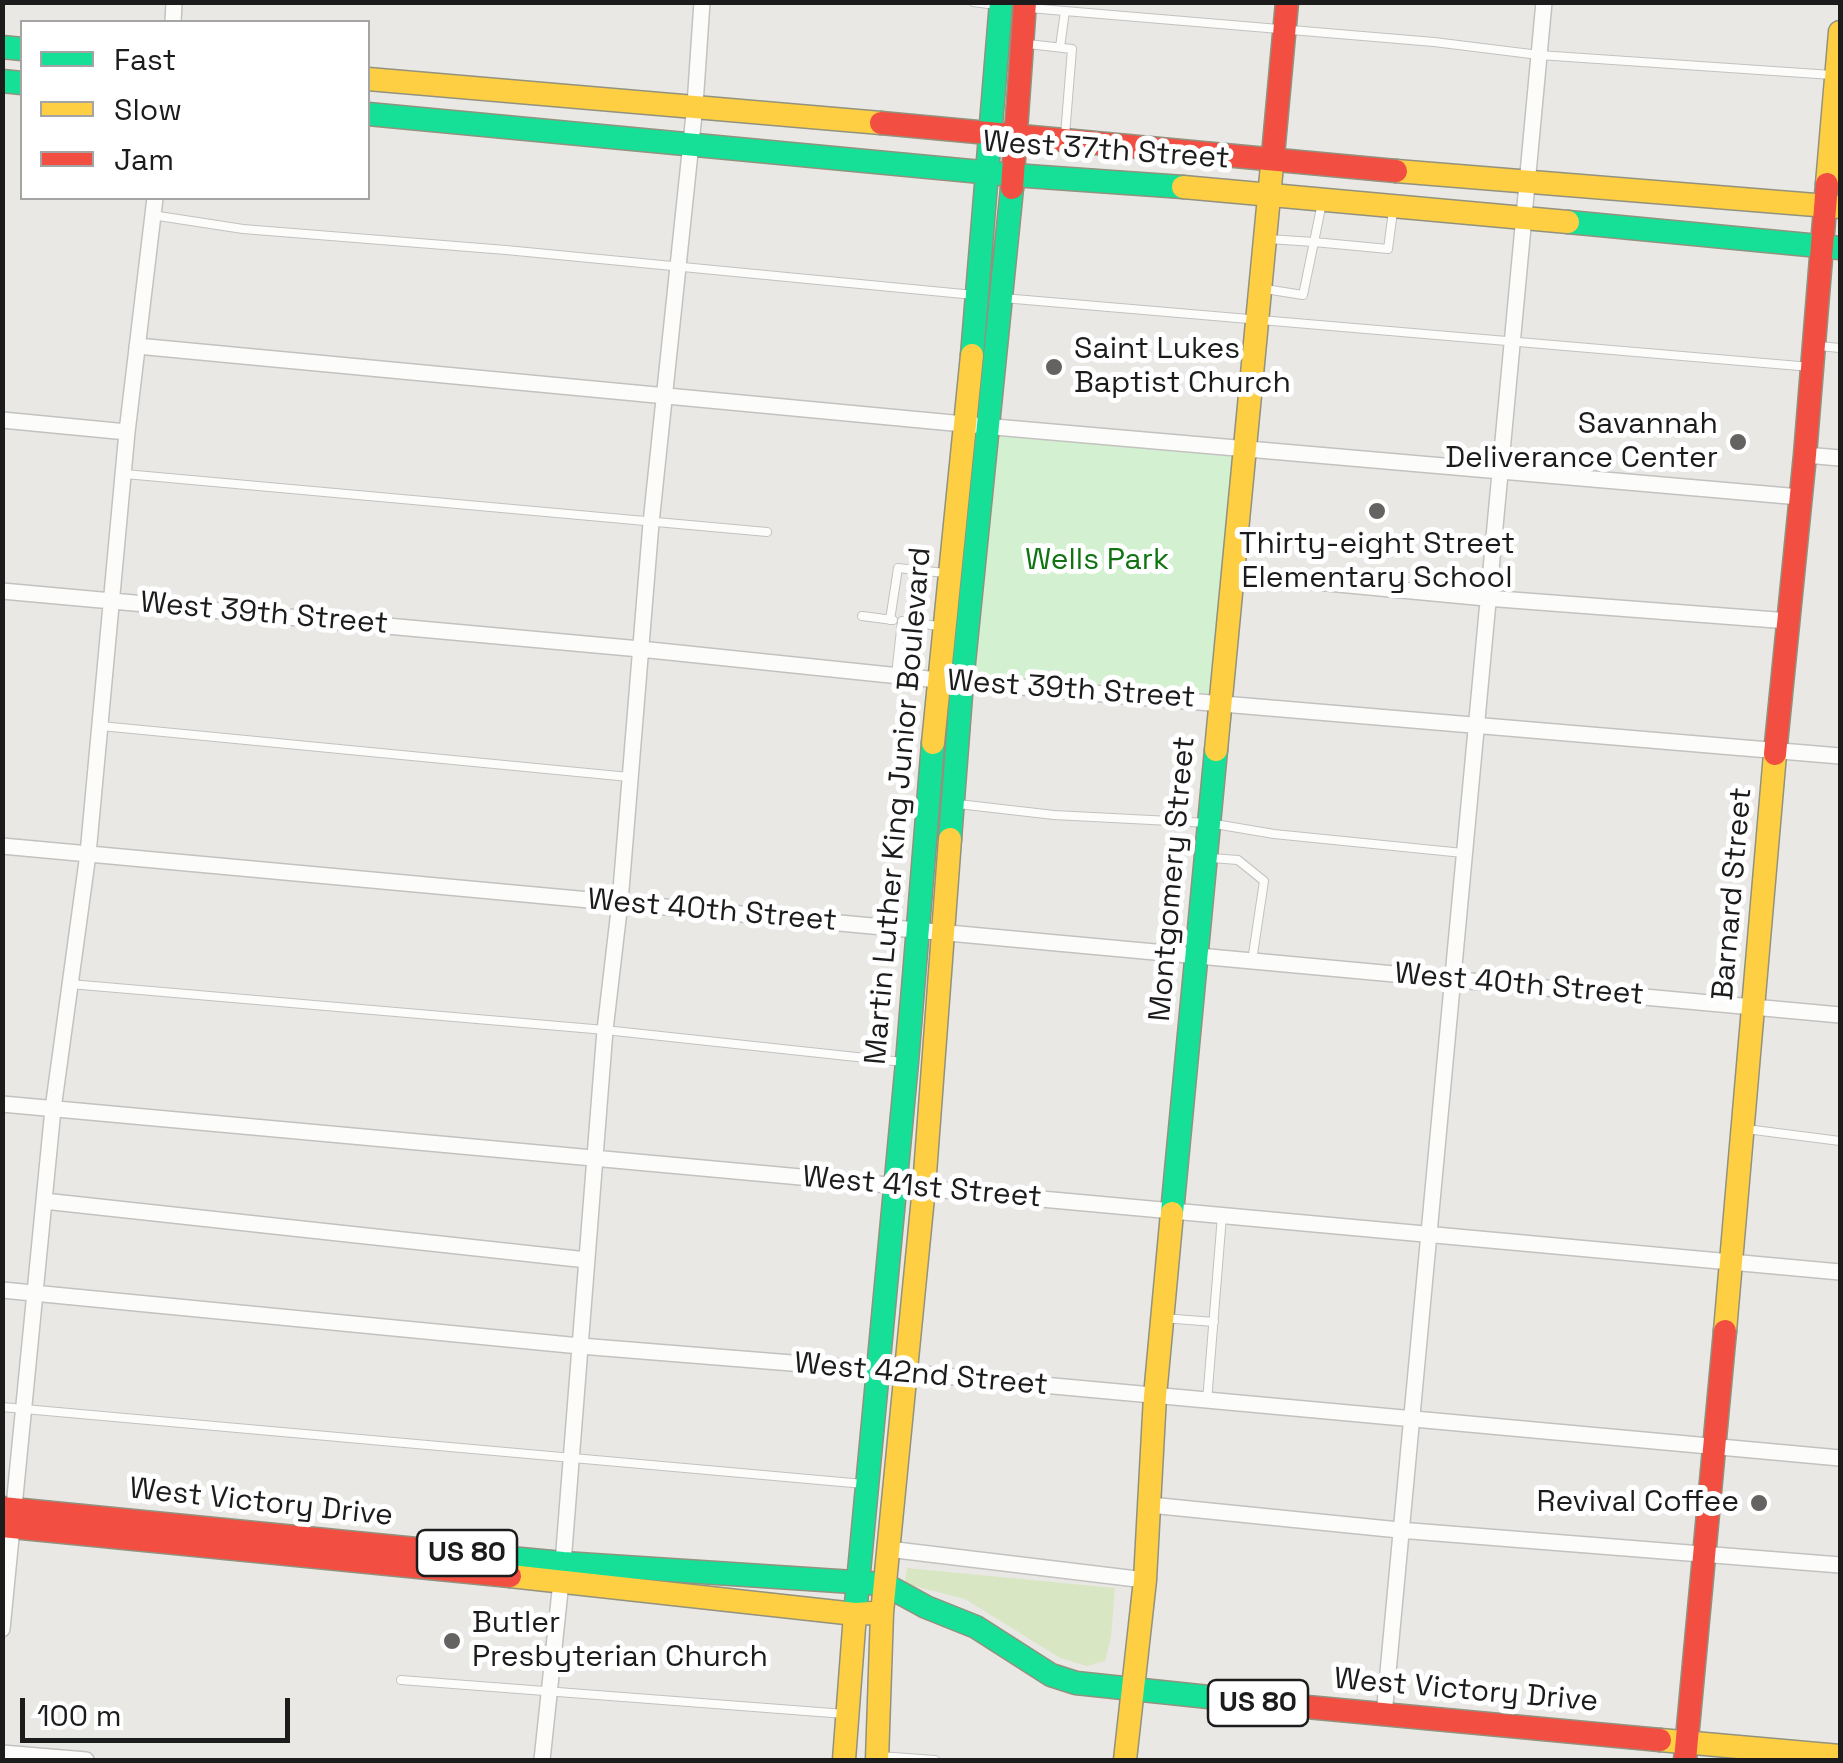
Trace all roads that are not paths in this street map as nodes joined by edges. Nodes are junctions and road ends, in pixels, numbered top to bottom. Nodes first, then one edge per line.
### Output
1 (702, 2) edge
2 (973, 2) edge
3 (1287, 2) edge
4 (1544, 2) edge
5 (1013, 4) edge
6 (1065, 11) junction
7 (1284, 30) junction
8 (1840, 32) edge
9 (1022, 44) junction
10 (1060, 48) junction
11 (1538, 55) junction
12 (1837, 76) junction
13 (370, 79) edge
14 (695, 105) junction
15 (370, 114) edge
16 (1003, 134) junction
17 (1064, 139) junction
18 (690, 144) junction
19 (1273, 161) junction
20 (988, 172) junction
21 (1013, 175) junction
22 (1526, 180) junction
23 (1270, 194) junction
24 (1323, 199) junction
25 (154, 200) edge
26 (1394, 206) junction
27 (1834, 206) edge
28 (152, 215) junction
29 (1523, 218) junction
30 (1266, 239) junction
31 (1314, 242) junction
32 (1832, 247) edge
33 (678, 266) junction
34 (1260, 289) junction
35 (989, 296) junction
36 (1257, 322) junction
37 (1511, 341) junction
38 (137, 346) junction
39 (1840, 348) edge
40 (1813, 356) junction
41 (664, 394) junction
42 (2, 420) edge
43 (976, 425) junction
44 (127, 432) junction
45 (1244, 448) junction
46 (1805, 455) junction
47 (1840, 458) edge
48 (1499, 471) junction
49 (123, 474) junction
50 (1800, 497) junction
51 (651, 523) junction
52 (768, 532) dead end
53 (922, 571) junction
54 (949, 574) junction
55 (1232, 574) junction
56 (2, 590) edge
57 (1488, 598) junction
58 (111, 600) junction
59 (862, 616) dead end
60 (890, 620) junction
61 (902, 622) junction
62 (1789, 622) junction
63 (917, 624) junction
64 (944, 627) junction
65 (640, 649) junction
66 (896, 675) junction
67 (950, 682) junction
68 (1220, 702) junction
69 (100, 726) junction
70 (1475, 726) junction
71 (1775, 751) junction
72 (1840, 756) edge
73 (630, 777) junction
74 (953, 804) junction
75 (1209, 823) junction
76 (2, 846) edge
77 (1463, 853) junction
78 (88, 854) junction
79 (1206, 858) junction
80 (620, 902) junction
81 (918, 930) junction
82 (944, 932) junction
83 (1196, 956) junction
84 (1252, 961) junction
85 (1451, 979) junction
86 (68, 984) junction
87 (1755, 1007) junction
88 (1840, 1015) edge
89 (605, 1030) junction
90 (907, 1062) junction
91 (2, 1104) edge
92 (53, 1109) junction
93 (1744, 1129) junction
94 (1840, 1141) edge
95 (596, 1159) junction
96 (895, 1186) junction
97 (924, 1187) junction
98 (44, 1201) junction
99 (1172, 1212) junction
100 (1222, 1216) junction
101 (1427, 1235) junction
102 (587, 1260) junction
103 (1731, 1263) junction
104 (1840, 1272) edge
105 (2, 1290) edge
106 (35, 1293) junction
107 (1162, 1318) junction
108 (1214, 1322) junction
109 (580, 1346) junction
110 (878, 1370) junction
111 (908, 1374) junction
112 (1155, 1396) junction
113 (1207, 1400) junction
114 (2, 1407) edge
115 (24, 1409) junction
116 (1410, 1419) junction
117 (1714, 1447) junction
118 (571, 1458) junction
119 (1840, 1458) edge
120 (868, 1485) junction
121 (1150, 1504) junction
122 (8, 1517) edge
123 (1399, 1530) junction
124 (888, 1549) junction
125 (1704, 1553) junction
126 (1840, 1565) edge
127 (562, 1572) junction
128 (1145, 1580) junction
129 (859, 1583) junction
130 (884, 1584) junction
131 (926, 1607) junction
132 (882, 1612) junction
133 (855, 1614) junction
134 (2, 1629) edge
135 (400, 1680) dead end
136 (550, 1690) junction
137 (1132, 1691) junction
138 (846, 1714) junction
139 (1384, 1714) junction
140 (1686, 1750) edge
141 (2, 1752) edge
142 (1840, 1756) edge
143 (877, 1758) edge
144 (86, 1760) edge
145 (542, 1760) edge
146 (844, 1760) edge
147 (922, 1760) edge
148 (935, 1760) edge
149 (1124, 1760) edge

1 - 14 street
2 - 5 lane
3 - 7 main road, Montgomery Street
4 - 11 street
5 - 6 lane
5 - 9 main road, Martin Luther King Junior Boulevard
5 - 16 main road, Martin Luther King Junior Boulevard
6 - 7 lane
6 - 10 lane
7 - 11 lane
7 - 19 main road, Montgomery Street
8 - 12 main road, Barnard Street
9 - 10 lane
9 - 16 main road, Martin Luther King Junior Boulevard
10 - 17 lane
11 - 12 lane
11 - 22 street
12 - 27 main road, Barnard Street
13 - 14 main road, West 37th Street
14 - 16 main road, West 37th Street
14 - 18 street
15 - 18 main road, West 37th Street
16 - 17 main road, West 37th Street
16 - 20 main road, Martin Luther King Junior Boulevard
16 - 21 main road, Martin Luther King Junior Boulevard
17 - 19 main road, West 37th Street
18 - 20 main road, West 37th Street
18 - 33 street
19 - 22 main road, West 37th Street
19 - 23 main road, Montgomery Street
20 - 21 main road, West 37th Street
20 - 35 main road, Martin Luther King Junior Boulevard
21 - 23 main road, West 37th Street
21 - 35 main road, Martin Luther King Junior Boulevard
22 - 27 main road, West 37th Street
22 - 29 street
23 - 24 main road, West 37th Street
23 - 30 main road, Montgomery Street
24 - 26 main road, West 37th Street
24 - 31 lane
25 - 28 street
26 - 29 main road, West 37th Street
26 - 31 lane
27 - 32 main road, Barnard Street
28 - 33 lane
28 - 38 street
29 - 32 main road, West 37th Street
29 - 37 street
30 - 31 lane
30 - 34 main road, Montgomery Street
31 - 34 lane
32 - 40 main road, Barnard Street
33 - 35 lane
33 - 41 street
34 - 36 main road, Montgomery Street
35 - 36 lane
35 - 43 main road, Martin Luther King Junior Boulevard
36 - 37 lane
36 - 45 main road, Montgomery Street
37 - 40 lane
37 - 48 street
38 - 41 street
38 - 44 street
39 - 40 lane
40 - 46 main road, Barnard Street
41 - 43 street
41 - 51 street
42 - 44 street
43 - 45 street
43 - 54 main road, Martin Luther King Junior Boulevard
43 - 67 main road, Martin Luther King Junior Boulevard
44 - 49 street
45 - 48 street
45 - 55 main road, Montgomery Street
46 - 47 street
46 - 50 main road, Barnard Street
48 - 50 street
48 - 57 street
49 - 51 lane
49 - 58 street
50 - 62 main road, Barnard Street
51 - 52 lane
51 - 65 street
53 - 54 lane
53 - 60 lane
53 - 63 lane
54 - 64 main road, Martin Luther King Junior Boulevard
55 - 57 street
55 - 68 main road, Montgomery Street
56 - 58 street, West 39th Street
57 - 62 street
57 - 70 street
58 - 65 street, West 39th Street
58 - 69 street
59 - 60 lane
60 - 61 lane
61 - 63 lane
61 - 66 lane
62 - 71 main road, Barnard Street
63 - 64 lane
64 - 67 main road, Martin Luther King Junior Boulevard
65 - 66 street, West 39th Street
65 - 73 street
66 - 67 street, West 39th Street
67 - 68 street, West 39th Street
67 - 74 main road, Martin Luther King Junior Boulevard
67 - 81 main road, Martin Luther King Junior Boulevard
68 - 70 street, West 39th Street
68 - 75 main road, Montgomery Street
69 - 73 lane
69 - 78 street
70 - 71 street, West 39th Street
70 - 77 street
71 - 72 street, West 39th Street
71 - 87 main road, Barnard Street
73 - 80 street
74 - 75 lane
74 - 82 main road, Martin Luther King Junior Boulevard
75 - 77 lane
75 - 79 main road, Montgomery Street
76 - 78 street, West 40th Street
77 - 85 street
78 - 80 street, West 40th Street
78 - 86 street
79 - 83 main road, Montgomery Street
79 - 84 lane
80 - 81 street, West 40th Street
80 - 89 street
81 - 82 street, West 40th Street
81 - 90 main road, Martin Luther King Junior Boulevard
82 - 83 street, West 40th Street
82 - 97 main road, Martin Luther King Junior Boulevard
83 - 84 street, West 40th Street
83 - 99 main road, Montgomery Street
84 - 85 street, West 40th Street
85 - 87 street, West 40th Street
85 - 101 street
86 - 89 lane
86 - 92 street
87 - 88 street, West 40th Street
87 - 93 main road, Barnard Street
89 - 90 lane
89 - 95 street
90 - 96 main road, Martin Luther King Junior Boulevard
91 - 92 street, West 41st Street
92 - 95 street, West 41st Street
92 - 98 street
93 - 94 lane
93 - 103 main road, Barnard Street
95 - 96 street, West 41st Street
95 - 102 street
96 - 97 street, West 41st Street
96 - 110 main road, Martin Luther King Junior Boulevard
97 - 99 street, West 41st Street
97 - 111 main road, Martin Luther King Junior Boulevard
98 - 102 street
98 - 106 street
99 - 100 street, West 41st Street
99 - 107 main road, Montgomery Street
100 - 101 street, West 41st Street
100 - 108 lane
101 - 103 street, West 41st Street
101 - 116 street
102 - 109 street
103 - 104 street, West 41st Street
103 - 117 main road, Barnard Street
105 - 106 street, West 42nd Street
106 - 109 street, West 42nd Street
106 - 115 street
107 - 108 lane
107 - 112 main road, Montgomery Street
108 - 113 lane
109 - 110 street, West 42nd Street
109 - 118 street
110 - 111 street, West 42nd Street
110 - 120 main road, Martin Luther King Junior Boulevard
111 - 112 street, West 42nd Street
111 - 124 main road, Martin Luther King Junior Boulevard
112 - 113 street, West 42nd Street
112 - 121 main road, Montgomery Street
113 - 116 street, West 42nd Street
114 - 115 lane
115 - 118 lane
115 - 122 street
116 - 117 street, West 42nd Street
116 - 123 street
117 - 119 street, West 42nd Street
117 - 125 main road, Barnard Street
118 - 120 lane
118 - 127 street
120 - 129 main road, Martin Luther King Junior Boulevard
121 - 123 street
121 - 128 main road, Montgomery Street
122 - 127 main road, West Victory Drive / US 80
122 - 134 street
123 - 125 street
123 - 139 street
124 - 128 street
124 - 130 main road, Martin Luther King Junior Boulevard
125 - 126 street
125 - 140 main road, Barnard Street
127 - 129 main road, West Victory Drive / US 80
127 - 133 main road, West Victory Drive / US 80
127 - 136 street
128 - 137 main road, Montgomery Street
129 - 130 main road, West Victory Drive / US 80
129 - 133 main road, Martin Luther King Junior Boulevard
130 - 131 main road, West Victory Drive / US 80
130 - 132 main road, Martin Luther King Junior Boulevard
131 - 132 main road, West Victory Drive / US 80
131 - 137 main road, West Victory Drive / US 80
132 - 133 main road, West Victory Drive / US 80
132 - 143 main road, Martin Luther King Junior Boulevard
133 - 138 main road, Martin Luther King Junior Boulevard
135 - 136 lane
136 - 138 lane
136 - 145 street
137 - 139 main road, West Victory Drive / US 80
137 - 149 main road, Montgomery Street
138 - 146 main road, Martin Luther King Junior Boulevard
139 - 140 main road, West Victory Drive / US 80
140 - 142 main road, West Victory Drive / US 80
141 - 144 street
143 - 147 lane
147 - 148 lane

